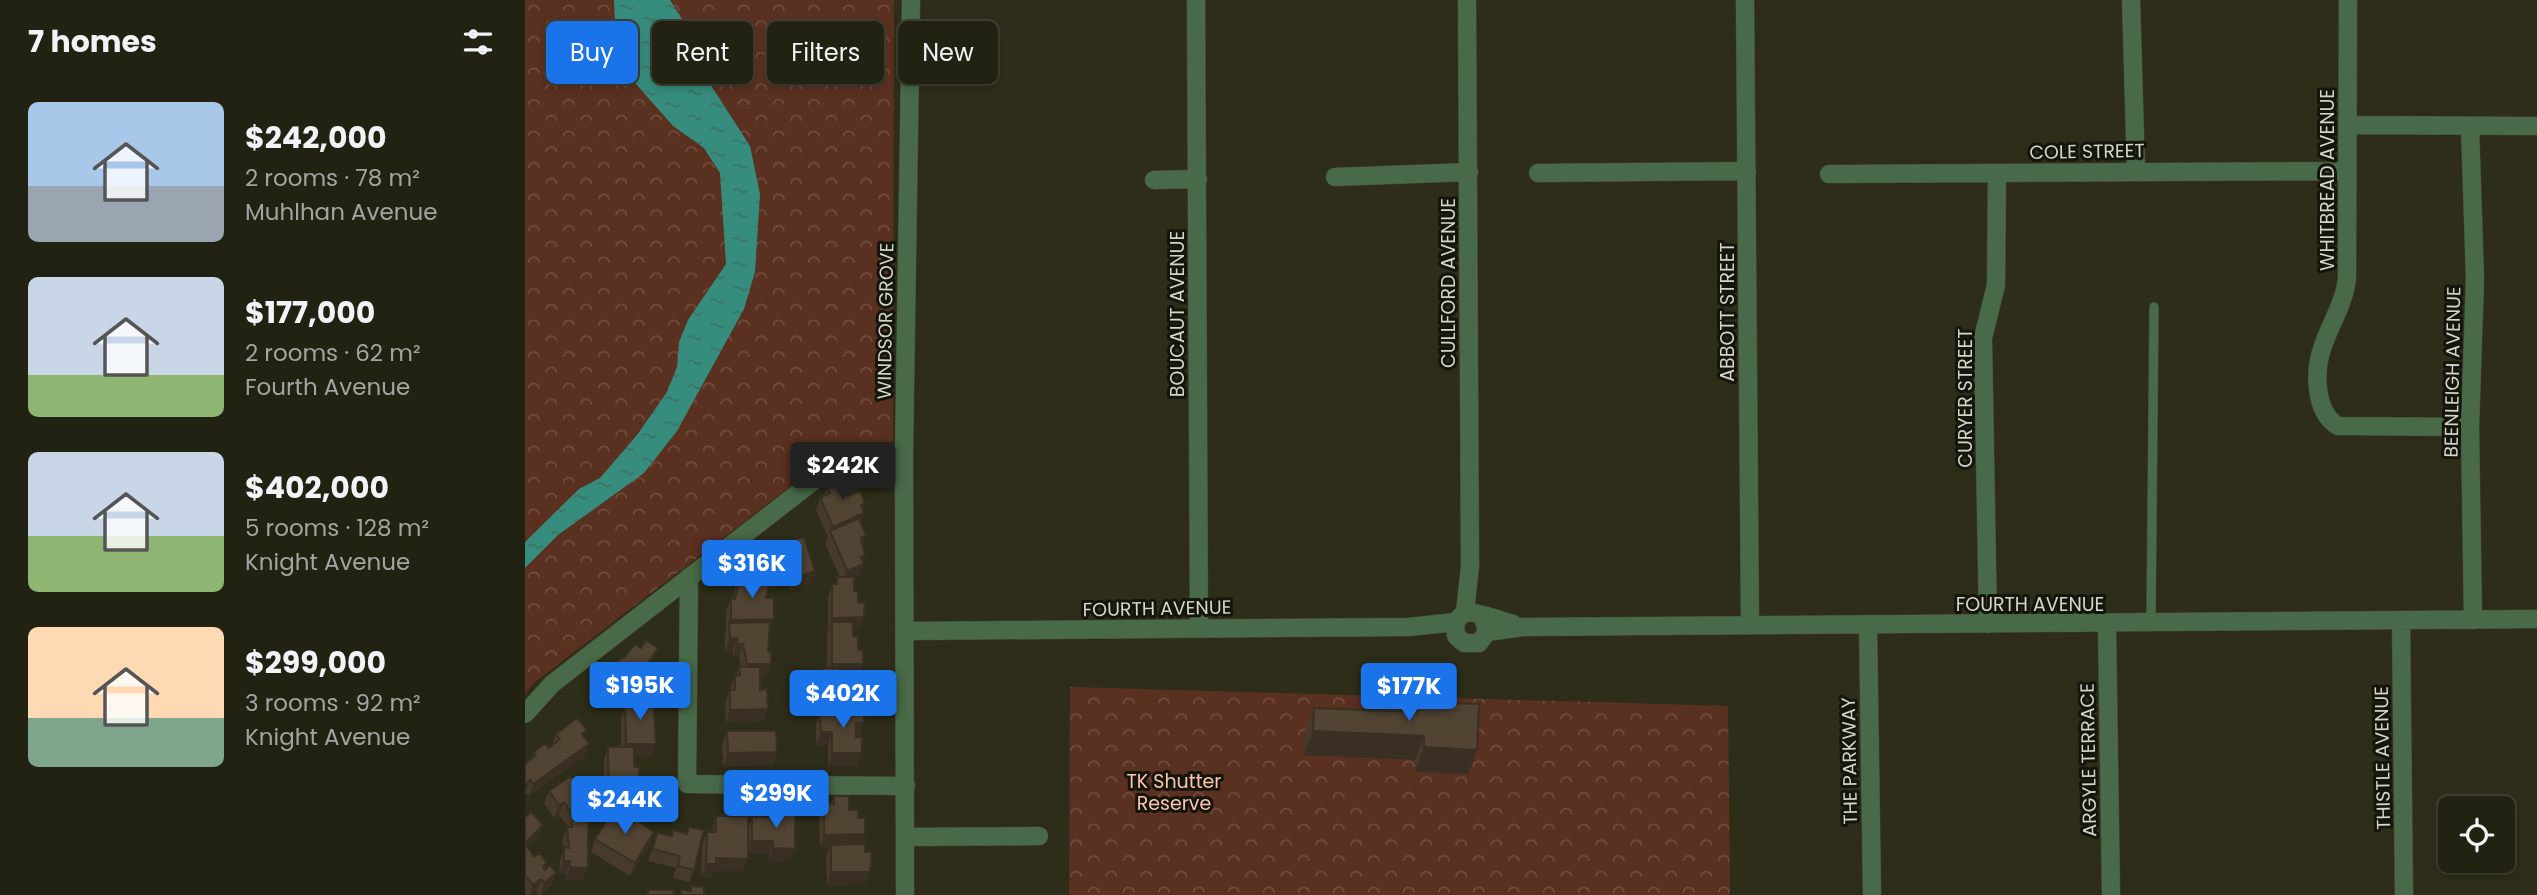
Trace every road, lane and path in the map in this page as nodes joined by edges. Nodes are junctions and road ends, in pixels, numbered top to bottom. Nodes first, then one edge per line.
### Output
1 (911, 0) edge
2 (1196, 0) edge
3 (1467, 0) edge
4 (1745, 0) edge
5 (2131, 0) edge
6 (2348, 0) edge
7 (2349, 125) junction
8 (2470, 126) junction
9 (2537, 126) edge
10 (1747, 171) junction
11 (2137, 171) junction
12 (2347, 171) junction
13 (1469, 172) junction
14 (1538, 173) dead end
15 (1829, 174) dead end
16 (1997, 174) junction
17 (1335, 177) dead end
18 (1198, 179) junction
19 (1154, 180) dead end
20 (2154, 307) dead end
21 (2470, 427) junction
22 (904, 454) junction
23 (689, 577) junction
24 (2537, 619) edge
25 (2473, 620) junction
26 (2401, 621) junction
27 (1470, 622) junction
28 (1750, 624) junction
29 (1988, 624) junction
30 (2151, 624) junction
31 (1868, 625) junction
32 (2107, 625) junction
33 (1199, 628) junction
34 (906, 631) junction
35 (525, 714) edge
36 (906, 786) junction
37 (1039, 836) dead end
38 (905, 837) junction
39 (905, 895) edge
40 (1872, 895) edge
41 (2111, 895) edge
42 (2404, 895) edge

1 - 22 street, WINDSOR GROVE
2 - 18 street, BOUCAUT AVENUE
3 - 13 street, CULLFORD AVENUE
4 - 10 street, ABBOTT STREET
5 - 11 street
6 - 7 street, WHITBREAD AVENUE
7 - 8 street
7 - 12 street, WHITBREAD AVENUE
8 - 9 street
8 - 21 street, BEENLEIGH AVENUE
10 - 14 street
10 - 28 street, ABBOTT STREET
11 - 12 street, COLE STREET
11 - 16 street, COLE STREET
12 - 21 street, WHITBREAD AVENUE
13 - 17 street
13 - 27 street, CULLFORD AVENUE
15 - 16 street, COLE STREET
16 - 29 street, CURYER STREET
18 - 19 street
18 - 33 street, BOUCAUT AVENUE
20 - 30 lane
21 - 25 street, BEENLEIGH AVENUE
22 - 23 street
22 - 34 street, WINDSOR GROVE
23 - 35 street
23 - 36 street
24 - 25 street, FOURTH AVENUE
25 - 26 street, FOURTH AVENUE
26 - 30 street, FOURTH AVENUE
26 - 42 street, THISTLE AVENUE
27 - 28 street, FOURTH AVENUE
27 - 33 street, FOURTH AVENUE
28 - 31 street, FOURTH AVENUE
29 - 31 street, FOURTH AVENUE
29 - 32 street, FOURTH AVENUE
30 - 32 street, FOURTH AVENUE
31 - 40 street, THE PARKWAY
32 - 41 street, ARGYLE TERRACE
33 - 34 street, FOURTH AVENUE
34 - 36 street, WINDSOR GROVE
36 - 38 street, WINDSOR GROVE
37 - 38 street
38 - 39 street, WINDSOR GROVE

